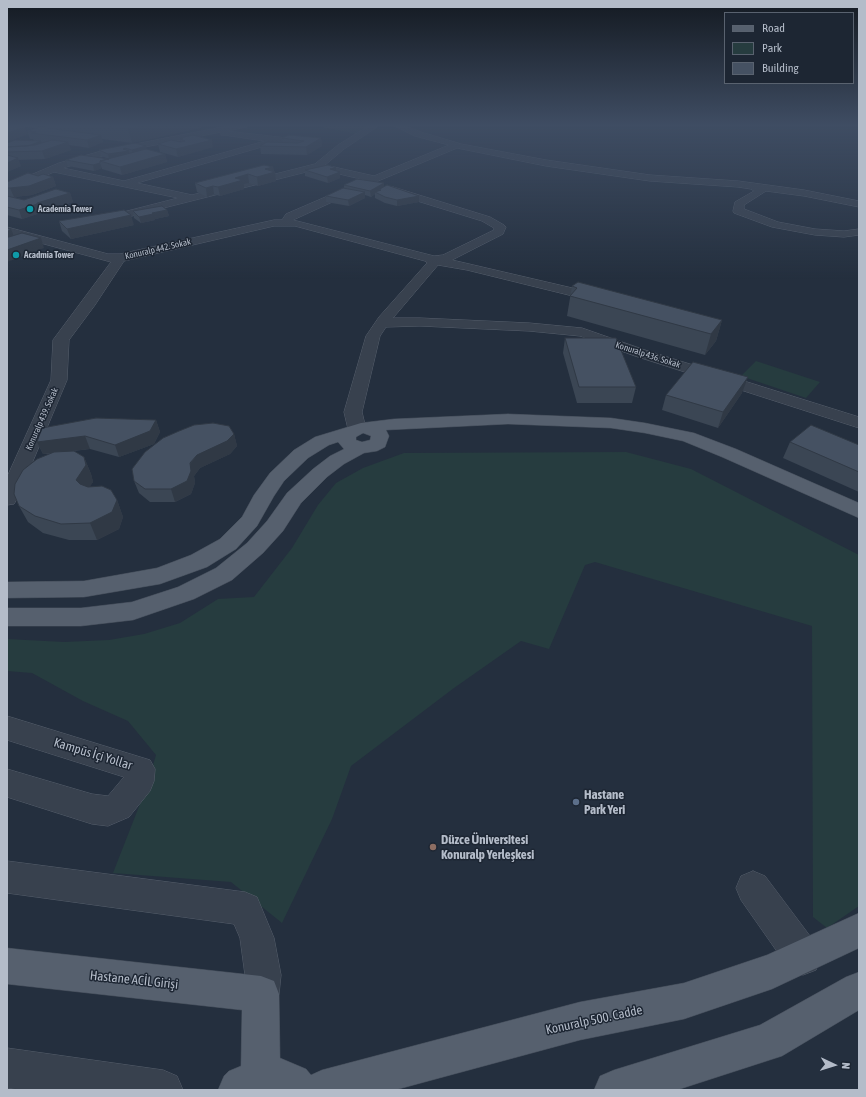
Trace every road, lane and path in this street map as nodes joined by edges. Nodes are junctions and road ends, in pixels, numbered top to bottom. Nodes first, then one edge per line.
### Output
1 (36, 176) edge
2 (87, 176) edge
3 (151, 176) edge
4 (278, 176) edge
5 (354, 176) edge
6 (382, 176) edge
7 (637, 176) edge
8 (371, 181) junction
9 (124, 184) junction
10 (754, 187) junction
11 (7, 189) edge
12 (193, 198) junction
13 (859, 204) edge
14 (286, 223) junction
15 (91, 224) edge
16 (7, 230) edge
17 (53, 232) dead end
18 (859, 232) edge
19 (31, 236) junction
20 (120, 258) junction
21 (431, 260) junction
22 (593, 297) edge
23 (382, 323) junction
24 (859, 423) edge
25 (362, 435) junction
26 (7, 499) edge
27 (859, 511) edge
28 (859, 527) edge
29 (7, 590) edge
30 (7, 617) edge
31 (7, 728) edge
32 (7, 783) edge
33 (7, 878) edge
34 (753, 888) dead end
35 (859, 930) edge
36 (803, 957) junction
37 (7, 966) edge
38 (859, 990) edge
39 (261, 994) junction
40 (7, 1068) edge
41 (249, 1084) edge
42 (163, 1090) edge
43 (298, 1090) edge
44 (322, 1090) edge
45 (614, 1090) edge

1 - 11 street
2 - 9 street
3 - 9 street
4 - 12 street
5 - 8 street
6 - 8 street
7 - 10 street
8 - 14 street
8 - 21 street
9 - 12 street
10 - 13 street
10 - 18 street
12 - 15 street
14 - 20 street, Konuralp 442. Sokak
14 - 21 street, Konuralp 442. Sokak
16 - 19 street, Konuralp 442. Sokak
17 - 19 street
19 - 20 street, Konuralp 442. Sokak
20 - 26 street, Konuralp 439. Sokak
21 - 22 street, Konuralp 442. Sokak
21 - 23 street
23 - 24 street, Konuralp 436. Sokak
23 - 25 street
25 - 27 main road
25 - 28 main road
25 - 29 main road
25 - 30 main road
31 - 32 street, Kampüs İçi Yollar
33 - 39 street
34 - 36 street
35 - 36 main road, Konuralp 500. Cadde
36 - 44 main road, Konuralp 500. Cadde
37 - 39 main road, Hastane ACİL Girişi
38 - 45 main road
39 - 41 main road
40 - 42 street
41 - 43 main road

